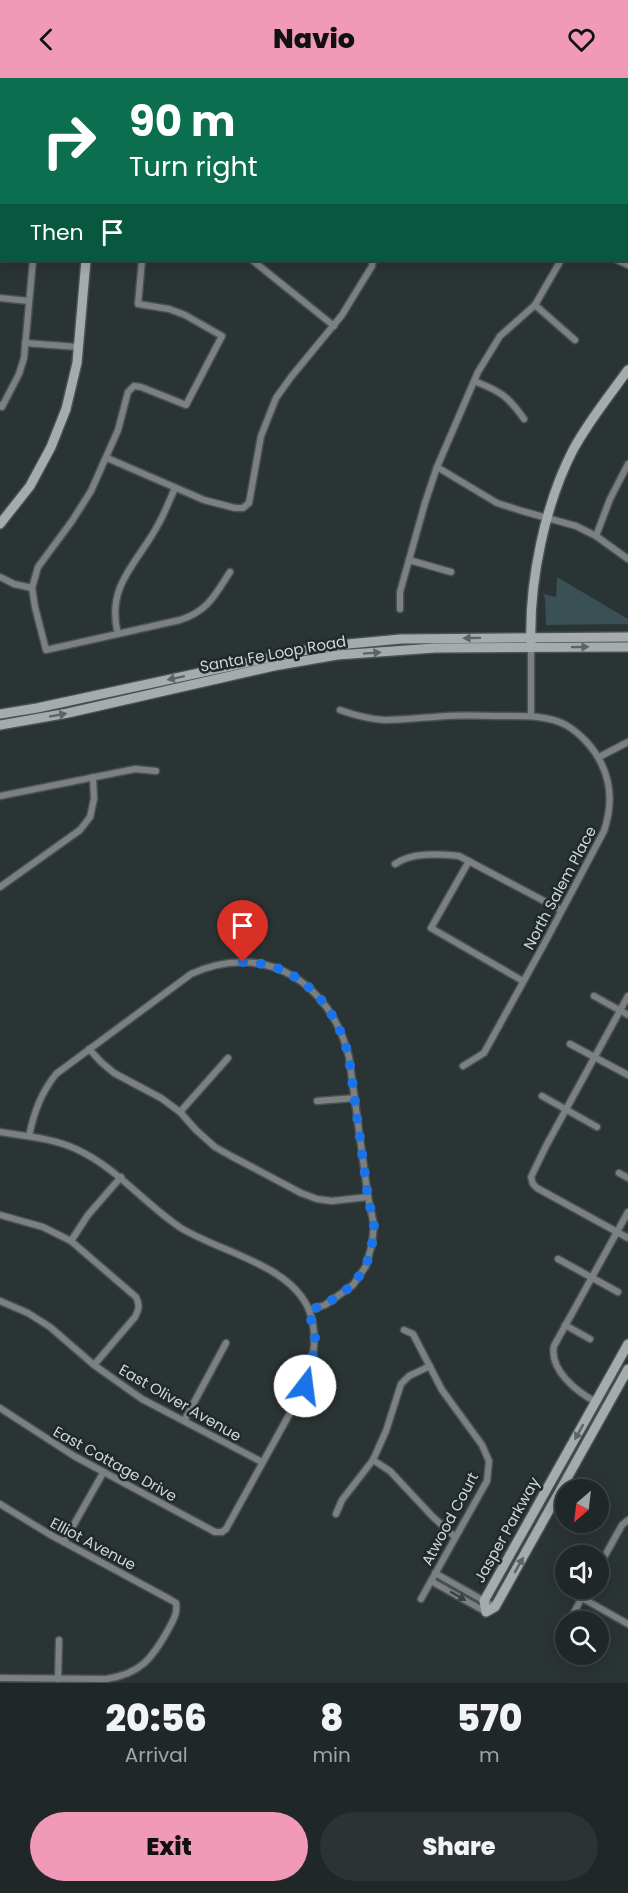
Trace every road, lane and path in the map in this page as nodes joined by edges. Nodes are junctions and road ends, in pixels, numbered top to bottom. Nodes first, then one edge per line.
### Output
1 (33, 261) edge
2 (86, 261) edge
3 (142, 261) edge
4 (253, 261) edge
5 (373, 261) edge
6 (560, 261) edge
7 (0, 298) edge
8 (29, 301) junction
9 (535, 305) junction
10 (334, 326) junction
11 (575, 340) dead end
12 (25, 343) junction
13 (78, 347) junction
14 (628, 370) edge
15 (474, 381) junction
16 (1, 406) edge
17 (524, 419) dead end
18 (106, 458) junction
19 (628, 464) edge
20 (437, 467) junction
21 (175, 488) junction
22 (546, 518) junction
23 (0, 524) edge
24 (596, 536) junction
25 (628, 559) edge
26 (409, 560) junction
27 (230, 572) dead end
28 (451, 572) dead end
29 (0, 577) edge
30 (32, 588) junction
31 (400, 609) dead end
32 (118, 634) junction
33 (628, 637) edge
34 (531, 643) junction
35 (628, 647) edge
36 (340, 710) dead end
37 (0, 714) edge
38 (531, 716) junction
39 (0, 725) edge
40 (628, 742) edge
41 (598, 757) junction
42 (156, 771) dead end
43 (93, 777) junction
44 (0, 796) edge
45 (469, 861) junction
46 (394, 864) dead end
47 (0, 887) edge
48 (561, 910) junction
49 (523, 981) junction
50 (594, 996) dead end
51 (628, 996) edge
52 (620, 1011) junction
53 (628, 1015) edge
54 (570, 1044) dead end
55 (89, 1049) junction
56 (228, 1058) dead end
57 (595, 1058) junction
58 (463, 1066) dead end
59 (628, 1075) edge
60 (542, 1096) dead end
61 (355, 1098) junction
62 (317, 1101) dead end
63 (566, 1110) junction
64 (180, 1112) junction
65 (597, 1126) dead end
66 (0, 1132) edge
67 (29, 1136) junction
68 (619, 1173) dead end
69 (121, 1177) junction
70 (628, 1178) edge
71 (368, 1197) junction
72 (628, 1212) edge
73 (0, 1215) edge
74 (617, 1232) junction
75 (628, 1238) edge
76 (71, 1241) junction
77 (558, 1259) dead end
78 (592, 1277) junction
79 (618, 1292) dead end
80 (0, 1301) edge
81 (309, 1310) junction
82 (565, 1325) junction
83 (404, 1330) dead end
84 (590, 1339) dead end
85 (226, 1343) dead end
86 (628, 1344) edge
87 (94, 1365) junction
88 (430, 1366) junction
89 (628, 1370) edge
90 (596, 1402) junction
91 (0, 1408) edge
92 (184, 1421) junction
93 (373, 1460) junction
94 (262, 1462) junction
95 (103, 1473) junction
96 (0, 1504) edge
97 (336, 1514) dead end
98 (628, 1520) edge
99 (455, 1537) junction
100 (64, 1542) junction
101 (609, 1548) edge
102 (435, 1573) junction
103 (431, 1581) junction
104 (421, 1599) dead end
105 (584, 1599) edge
106 (484, 1601) junction
107 (490, 1609) junction
108 (628, 1624) edge
109 (59, 1640) dead end
110 (0, 1678) edge
111 (58, 1679) junction

1 - 8 street
2 - 13 main road
3 - 18 street
4 - 10 street
5 - 10 street
6 - 9 street
7 - 8 street
8 - 12 street
9 - 11 street
9 - 15 street
10 - 21 street
12 - 13 street
12 - 16 street
13 - 23 main road
14 - 22 main road
15 - 17 street
15 - 20 street
18 - 21 street
18 - 30 street
19 - 24 street
20 - 22 street
20 - 26 street
21 - 32 street
22 - 24 street
22 - 34 main road
24 - 25 street
26 - 28 street
26 - 31 street
27 - 32 street
29 - 30 street
30 - 32 street
33 - 34 main road, Santa Fe Loop Road
34 -> 35 main road, Santa Fe Loop Road
34 -> 37 main road, Santa Fe Loop Road
34 - 38 street
39 -> 34 main road, Santa Fe Loop Road
36 - 38 street, North Salem Place
38 - 41 street, North Salem Place
40 - 41 street
41 - 48 street, North Salem Place
42 - 43 street
43 - 44 street
43 - 47 street
45 - 46 street
45 - 48 street
45 - 49 street
48 - 49 street, North Salem Place
49 - 58 street, North Salem Place
50 - 52 street
51 - 52 street
52 - 53 street
52 - 57 street
54 - 57 street
55 - 61 street
55 - 64 street
55 - 67 street
56 - 64 street
57 - 59 street
57 - 63 street
60 - 63 street
61 - 62 street
61 - 71 street
63 - 65 street
63 - 74 street
64 - 71 street
66 - 67 street
67 - 69 street
68 - 70 street
69 - 76 street
69 - 81 street
71 - 81 street
72 - 74 street
73 - 76 street
74 - 75 street
74 - 78 street
76 - 87 street
77 - 78 street
78 - 79 street
78 - 82 street
80 - 87 street, East Oliver Avenue
81 - 94 street
82 - 84 street
82 - 90 street
83 - 88 street, Atwood Court
85 - 92 street
86 - 90 main road, Jasper Parkway
87 - 92 street, East Oliver Avenue
88 - 93 street
88 - 99 street, Atwood Court
107 -> 89 main road, Jasper Parkway
90 -> 106 main road, Jasper Parkway
91 - 95 street, East Cottage Drive
92 - 94 street, East Oliver Avenue
93 - 97 street
93 - 99 street
94 - 95 street, East Cottage Drive
95 - 100 street
96 - 100 street, Elliot Avenue
98 - 101 street
99 - 102 street, Atwood Court
100 - 111 street, Elliot Avenue
102 - 103 street, Atwood Court
102 - 106 street
103 - 104 street, Atwood Court
103 -> 107 street
105 - 108 street
106 - 107 main road, Jasper Parkway
109 - 111 street
110 - 111 street

